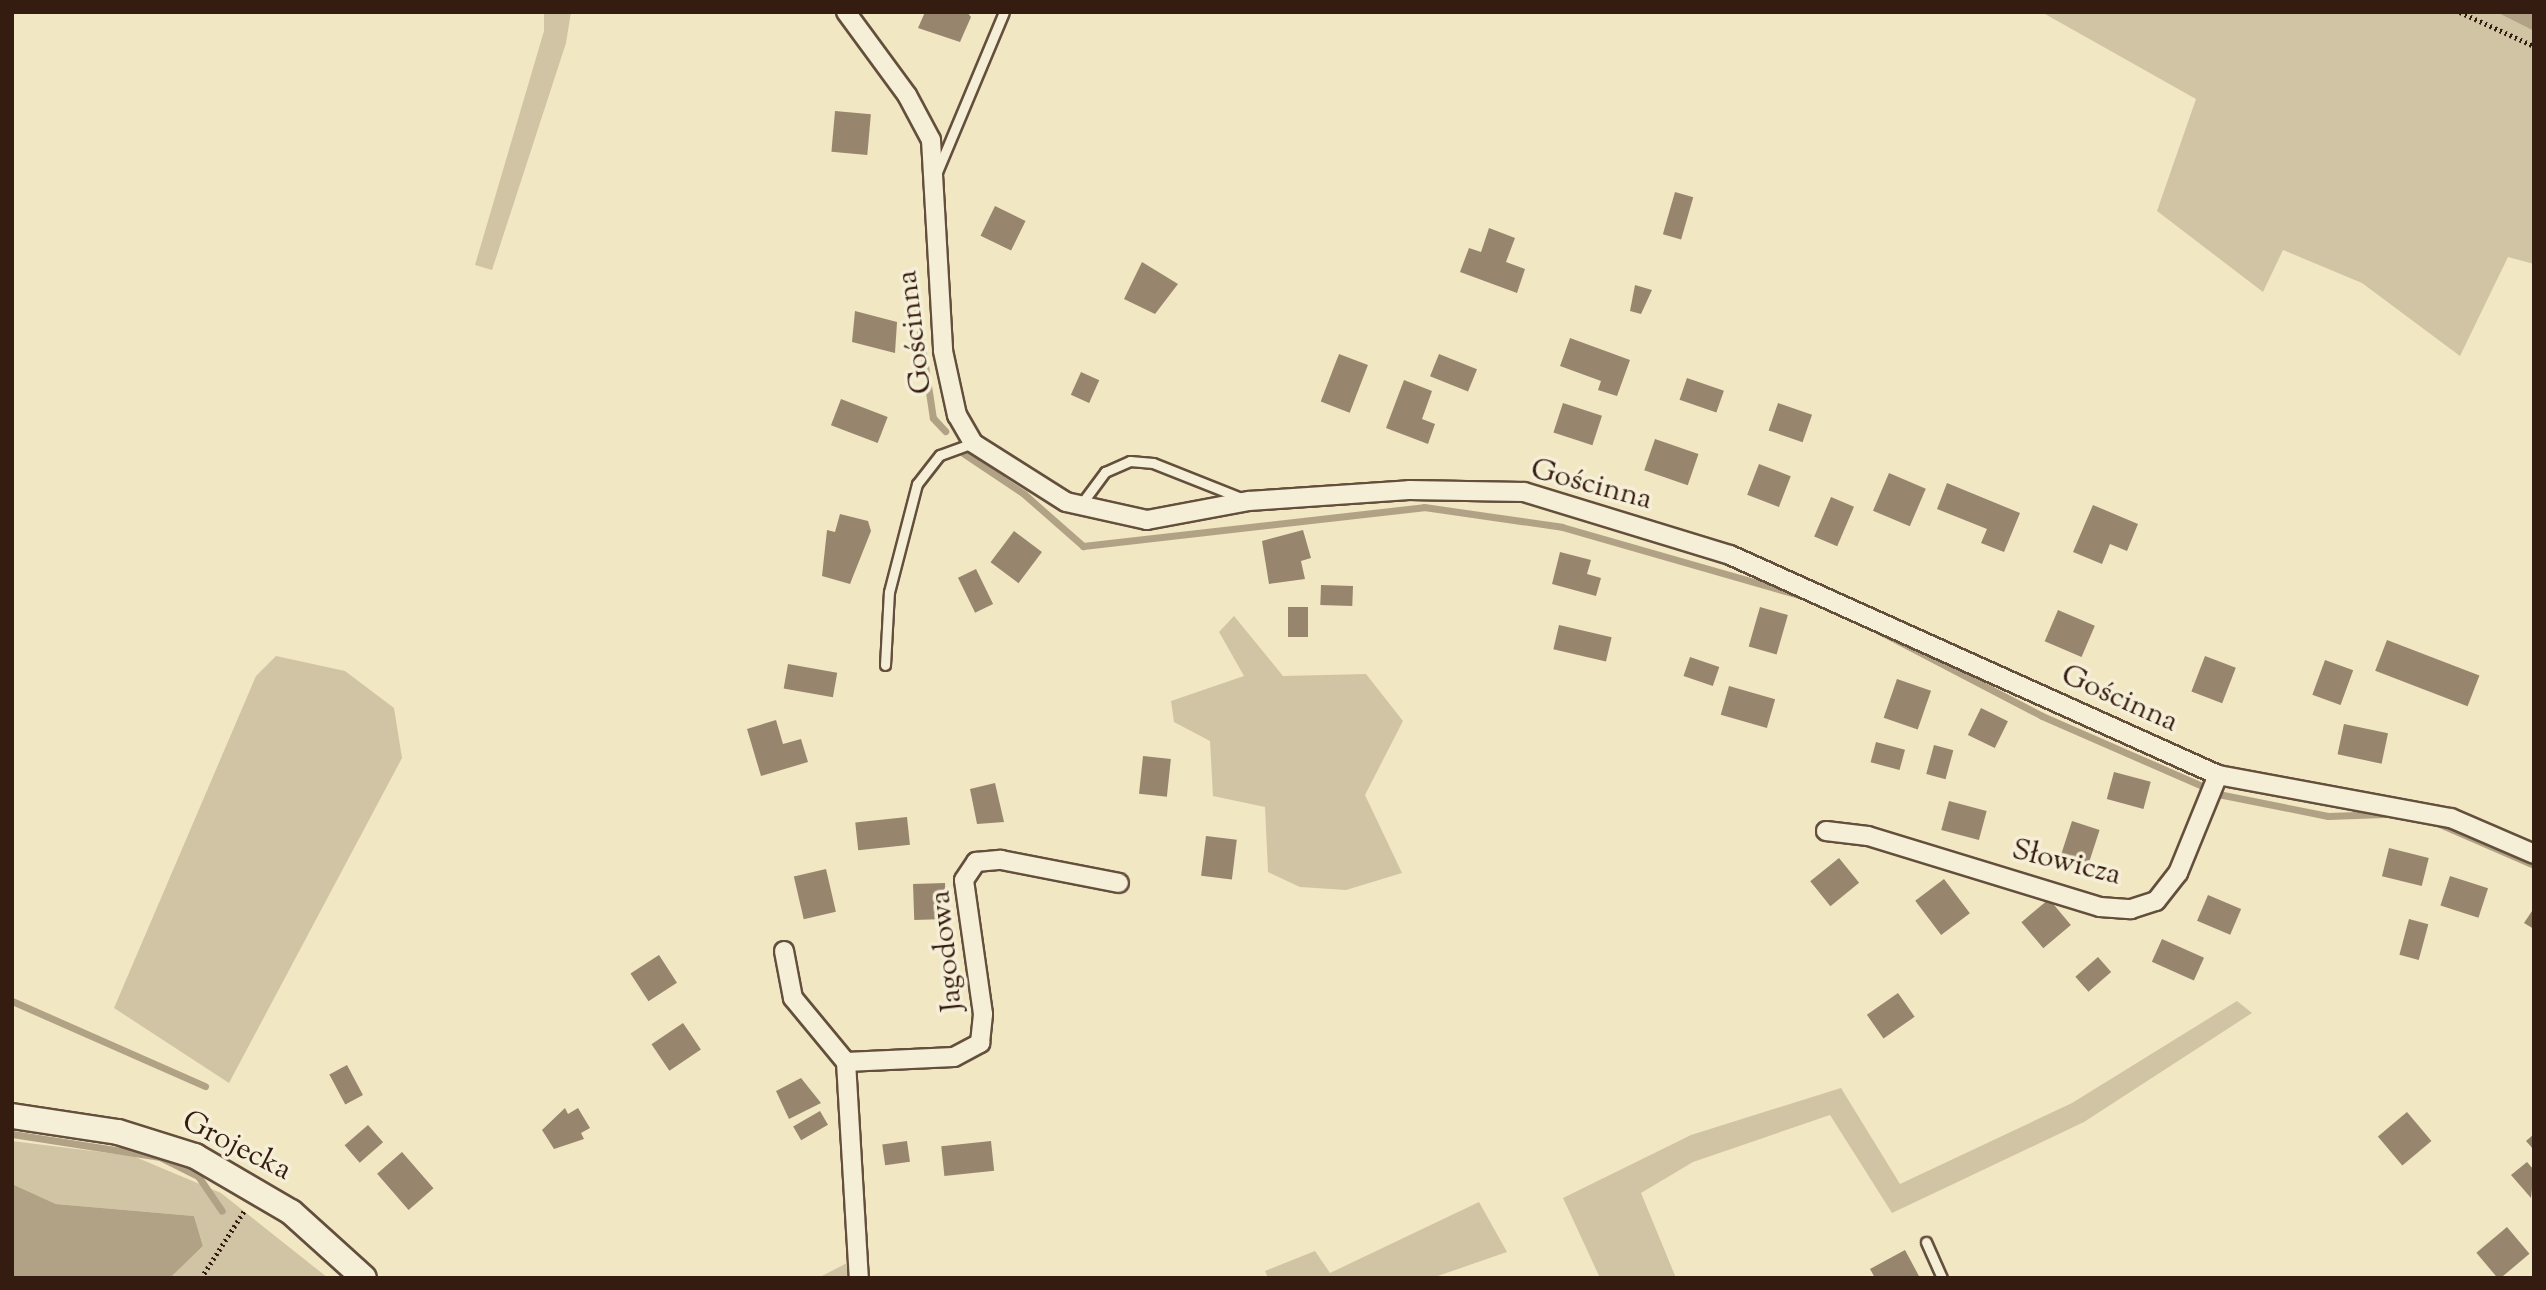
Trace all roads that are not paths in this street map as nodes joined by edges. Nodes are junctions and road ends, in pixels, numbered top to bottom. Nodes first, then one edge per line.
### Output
1 (846, 12) edge
2 (1004, 12) edge
3 (934, 180) junction
4 (973, 443) junction
5 (1249, 501) junction
6 (1079, 508) junction
7 (885, 665) dead end
8 (2218, 775) junction
9 (1826, 831) dead end
10 (2534, 854) edge
11 (1119, 883) dead end
12 (784, 951) dead end
13 (846, 1062) junction
14 (12, 1116) edge
15 (1926, 1242) dead end
16 (365, 1278) edge
17 (859, 1278) edge
18 (1942, 1278) edge

1 - 3 street, Gościnna
2 - 3 lane
3 - 4 street, Gościnna
4 - 6 street, Gościnna
4 - 7 lane
5 - 6 street, Gościnna
5 - 6 lane
5 - 8 street, Gościnna
8 - 9 street, Słowicza
8 - 10 street, Gościnna
11 - 13 street, Jagodowa
12 - 13 street
13 - 17 street
14 - 16 street, Grojecka
15 - 18 lane

